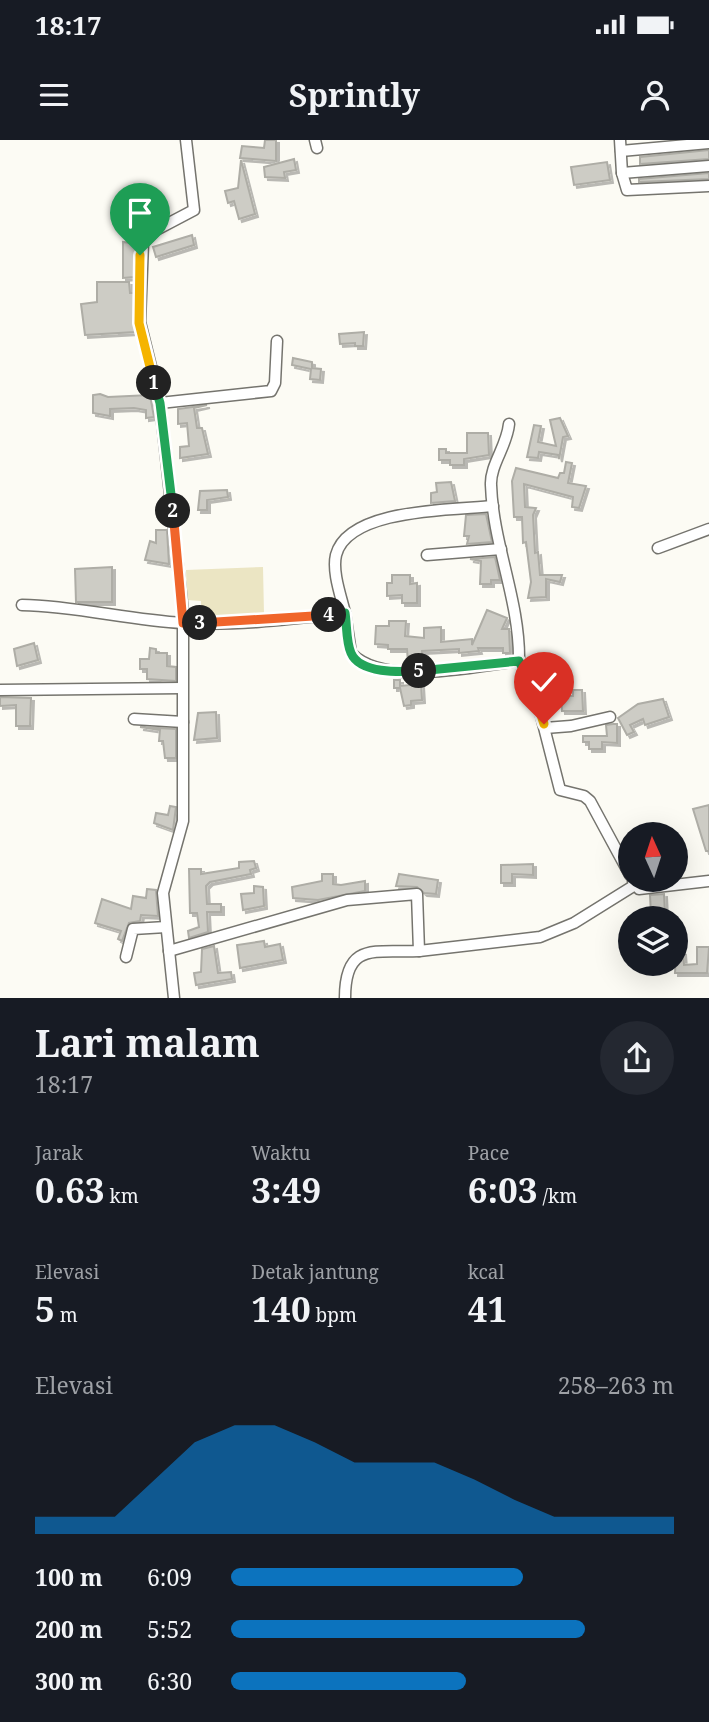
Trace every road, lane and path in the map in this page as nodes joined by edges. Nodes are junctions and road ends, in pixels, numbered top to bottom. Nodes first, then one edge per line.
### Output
1 (186, 140) edge
2 (709, 143) edge
3 (620, 146) edge
4 (709, 166) edge
5 (622, 173) junction
6 (709, 186) edge
7 (277, 341) dead end
8 (160, 403) junction
9 (509, 424) dead end
10 (492, 506) junction
11 (709, 529) edge
12 (657, 548) dead end
13 (501, 549) junction
14 (427, 555) dead end
15 (22, 605) dead end
16 (345, 613) junction
17 (183, 623) junction
18 (519, 661) junction
19 (182, 688) junction
20 (0, 690) edge
21 (610, 717) dead end
22 (134, 719) dead end
23 (183, 722) junction
24 (545, 728) junction
25 (618, 852) edge
26 (709, 881) edge
27 (688, 883) edge
28 (618, 891) edge
29 (166, 927) junction
30 (169, 951) junction
31 (419, 951) junction
32 (126, 957) dead end
33 (174, 998) edge
34 (345, 998) edge

1 - 8 street
2 - 3 street
3 - 5 street
4 - 5 street
5 - 6 street
7 - 8 street
8 - 17 street
9 - 10 street
10 - 13 street
10 - 16 street
11 - 12 street
13 - 14 street
13 - 18 street
15 - 17 street
16 - 17 street
16 - 18 street
17 - 19 street
18 - 24 street
19 - 20 street
19 - 23 street
21 - 24 street
22 - 23 street
23 - 29 street
24 - 25 street
26 - 27 street
28 - 31 street
29 - 30 street
29 - 32 street
30 - 31 street
30 - 33 street
31 - 34 street

